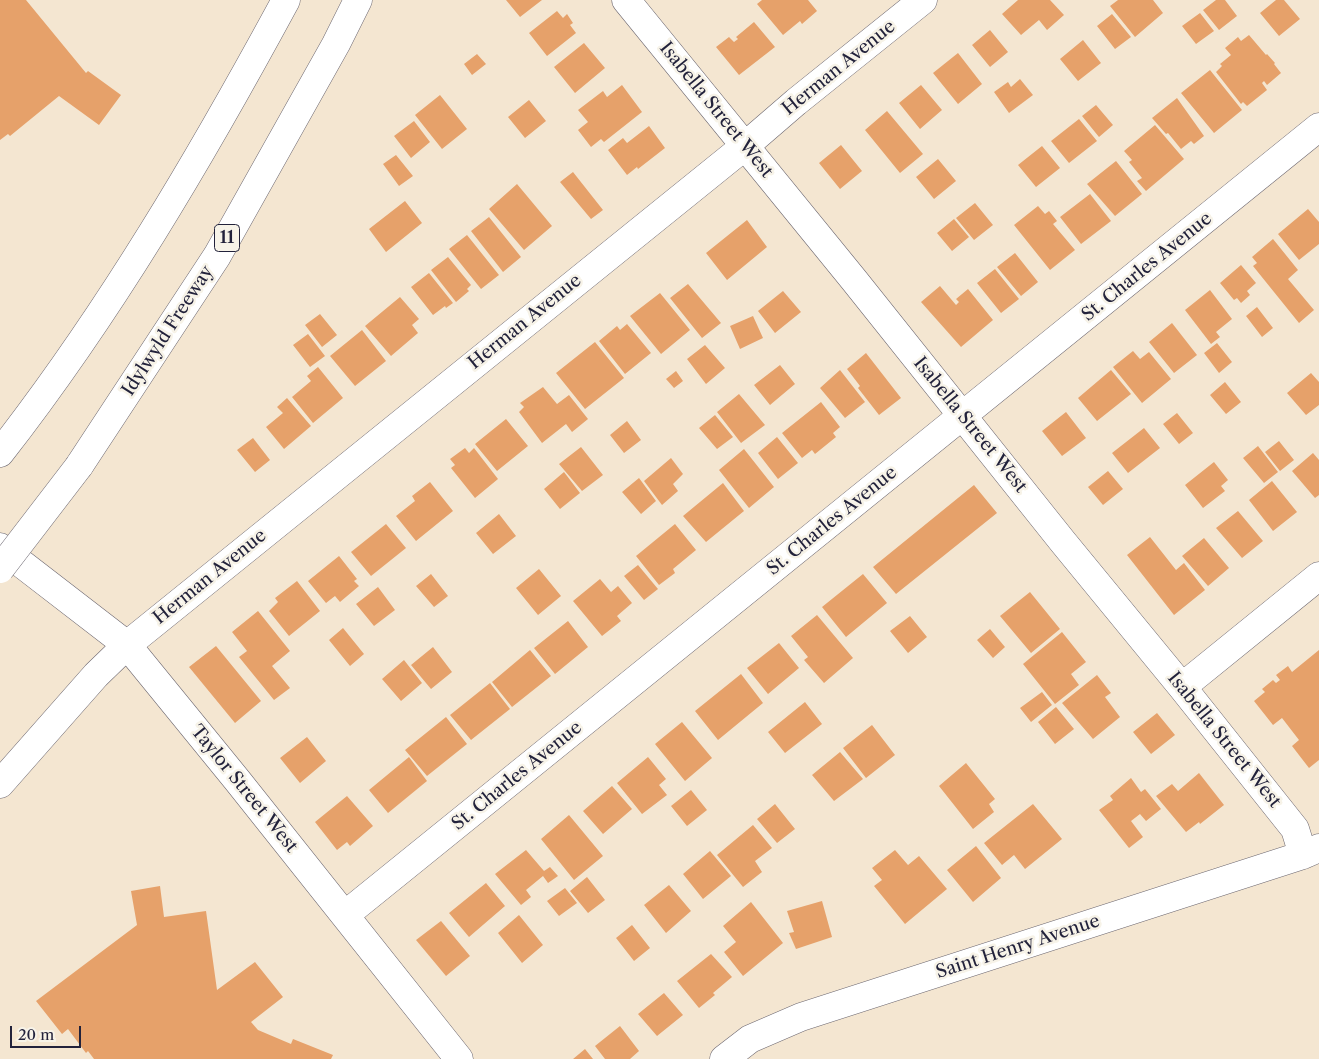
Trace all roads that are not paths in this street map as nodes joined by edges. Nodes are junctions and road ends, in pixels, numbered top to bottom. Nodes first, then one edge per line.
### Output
1 (286, 0) edge
2 (358, 0) edge
3 (626, 0) edge
4 (922, 0) edge
5 (1319, 127) edge
6 (745, 146) junction
7 (962, 416) junction
8 (7, 443) edge
9 (0, 547) edge
10 (0, 569) edge
11 (1319, 576) edge
12 (127, 645) junction
13 (1182, 687) junction
14 (0, 784) edge
15 (1311, 851) edge
16 (345, 915) junction
17 (459, 1059) edge
18 (724, 1059) edge

1 - 8 main road
2 - 10 main road, Idylwyld Freeway / 11, bridge
3 - 6 main road, Isabella Street West
4 - 6 main road, Herman Avenue
5 - 7 main road, St. Charles Avenue
6 - 7 main road, Isabella Street West
6 - 12 main road, Herman Avenue
7 - 13 main road, Isabella Street West
7 - 16 main road, St. Charles Avenue
9 - 12 main road, Taylor Street West
11 - 13 main road
12 - 14 main road, Herman Avenue
12 - 16 main road, Taylor Street West
13 - 15 main road, Isabella Street West
15 - 18 main road, Saint Henry Avenue
16 - 17 main road, Taylor Street West

